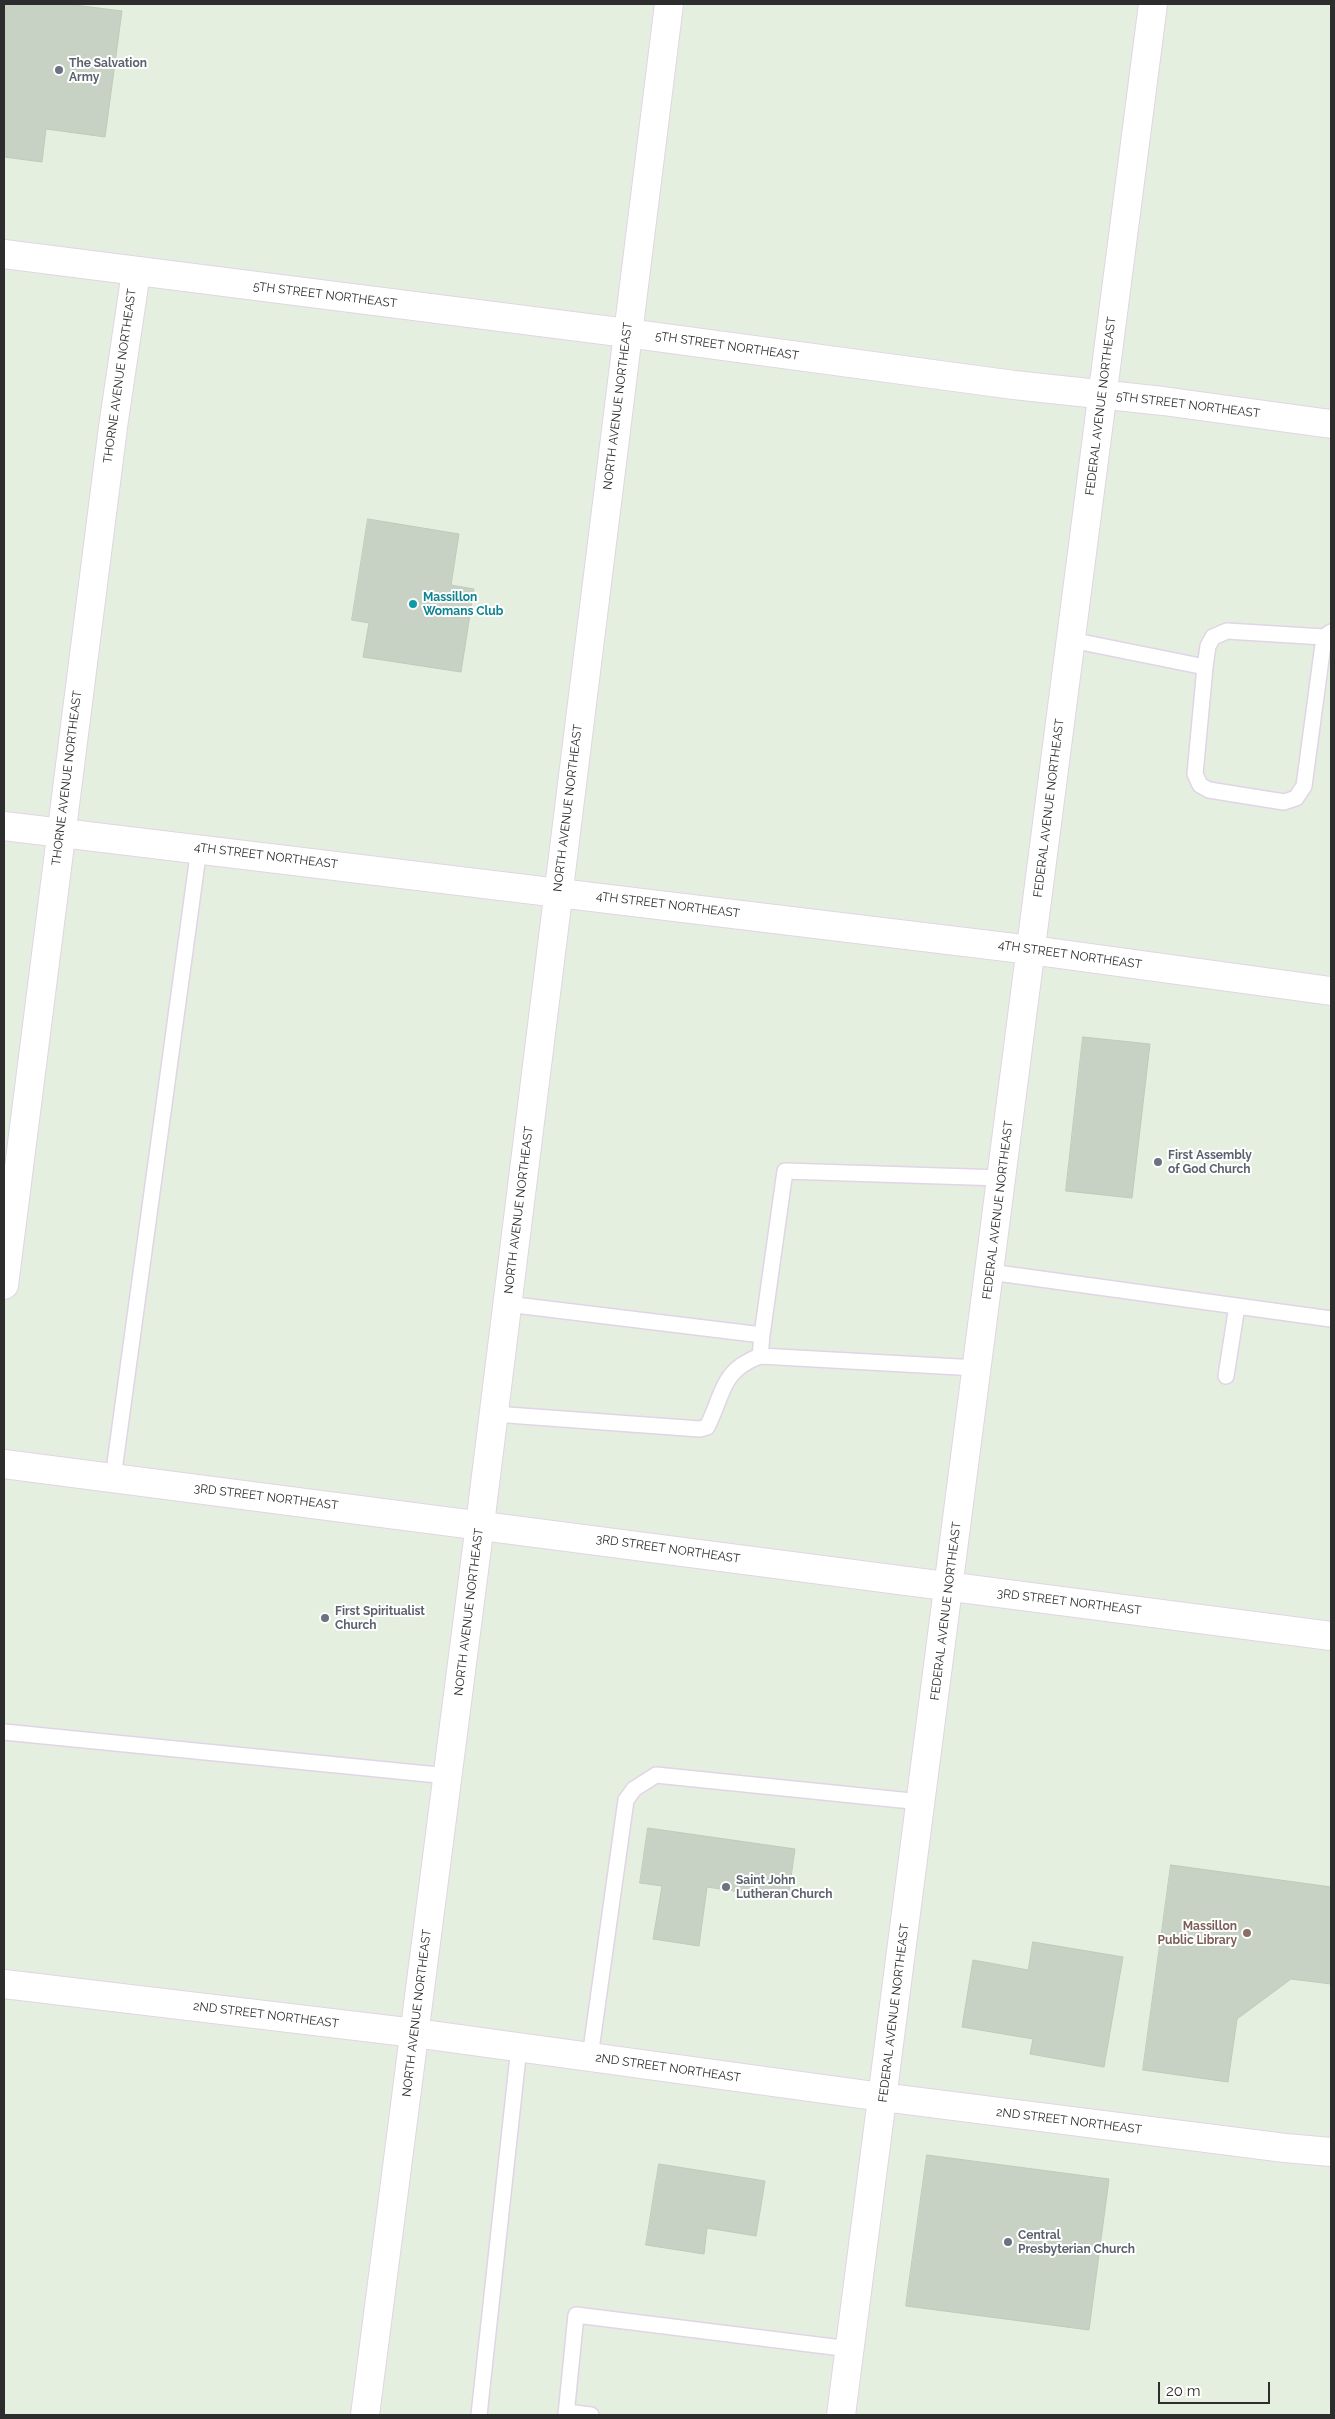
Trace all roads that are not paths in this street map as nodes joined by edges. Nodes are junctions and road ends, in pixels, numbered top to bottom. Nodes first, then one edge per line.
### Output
1 (669, 4) edge
2 (1153, 4) edge
3 (4, 254) edge
4 (136, 272) junction
5 (627, 333) junction
6 (1103, 394) junction
7 (1331, 424) edge
8 (1327, 635) edge
9 (1071, 640) junction
10 (1205, 667) junction
11 (4, 826) edge
12 (60, 831) junction
13 (199, 848) junction
14 (558, 892) junction
15 (1031, 950) junction
16 (1331, 991) edge
17 (13, 1142) edge
18 (1002, 1178) junction
19 (990, 1272) junction
20 (4, 1285) edge
21 (507, 1304) junction
22 (1237, 1306) junction
23 (1331, 1319) edge
24 (762, 1335) junction
25 (760, 1356) junction
26 (977, 1368) junction
27 (1226, 1376) dead end
28 (494, 1414) junction
29 (4, 1464) edge
30 (113, 1478) junction
31 (480, 1524) junction
32 (949, 1586) junction
33 (1331, 1636) edge
34 (4, 1732) edge
35 (448, 1776) junction
36 (921, 1802) junction
37 (4, 1984) edge
38 (415, 2033) junction
39 (519, 2047) junction
40 (590, 2057) junction
41 (882, 2097) junction
42 (1331, 2152) edge
43 (850, 2350) junction
44 (566, 2414) edge
45 (365, 2415) edge
46 (479, 2415) edge
47 (591, 2415) edge
48 (841, 2415) edge

1 - 5 street, NORTH AVENUE NORTHEAST
2 - 6 street, FEDERAL AVENUE NORTHEAST
3 - 4 street, 5TH STREET NORTHEAST
4 - 5 street, 5TH STREET NORTHEAST
4 - 12 street, THORNE AVENUE NORTHEAST
5 - 6 street, 5TH STREET NORTHEAST
5 - 14 street, NORTH AVENUE NORTHEAST
6 - 7 street, 5TH STREET NORTHEAST
6 - 9 street, FEDERAL AVENUE NORTHEAST
8 - 10 lane
8 - 10 lane
9 - 10 lane
9 - 15 street, FEDERAL AVENUE NORTHEAST
11 - 12 street, 4TH STREET NORTHEAST
12 - 13 street, 4TH STREET NORTHEAST
12 - 17 street, THORNE AVENUE NORTHEAST
13 - 14 street, 4TH STREET NORTHEAST
13 - 30 lane
14 - 15 street, 4TH STREET NORTHEAST
14 - 21 street, NORTH AVENUE NORTHEAST
15 - 16 street, 4TH STREET NORTHEAST
15 - 18 street, FEDERAL AVENUE NORTHEAST
17 - 20 street, THORNE AVENUE NORTHEAST
18 - 19 street, FEDERAL AVENUE NORTHEAST
18 - 24 lane
19 - 22 lane
19 - 26 street, FEDERAL AVENUE NORTHEAST
21 - 24 lane
21 - 28 street, NORTH AVENUE NORTHEAST
22 - 23 lane
22 - 27 lane
24 - 25 lane
25 - 26 lane
25 - 28 lane
26 - 32 street, FEDERAL AVENUE NORTHEAST
28 - 31 street, NORTH AVENUE NORTHEAST
29 - 30 street, 3RD STREET NORTHEAST
30 - 31 street, 3RD STREET NORTHEAST
31 - 32 street, 3RD STREET NORTHEAST
31 - 35 street, NORTH AVENUE NORTHEAST
32 - 33 street, 3RD STREET NORTHEAST
32 - 36 street, FEDERAL AVENUE NORTHEAST
34 - 35 lane
35 - 38 street, NORTH AVENUE NORTHEAST
36 - 40 lane
36 - 41 street, FEDERAL AVENUE NORTHEAST
37 - 38 street, 2ND STREET NORTHEAST
38 - 39 street, 2ND STREET NORTHEAST
38 - 45 street, NORTH AVENUE NORTHEAST
39 - 40 street, 2ND STREET NORTHEAST
39 - 46 lane
40 - 41 street, 2ND STREET NORTHEAST
41 - 42 street, 2ND STREET NORTHEAST
41 - 43 street, FEDERAL AVENUE NORTHEAST
43 - 44 lane
43 - 48 street, FEDERAL AVENUE NORTHEAST
44 - 47 lane

